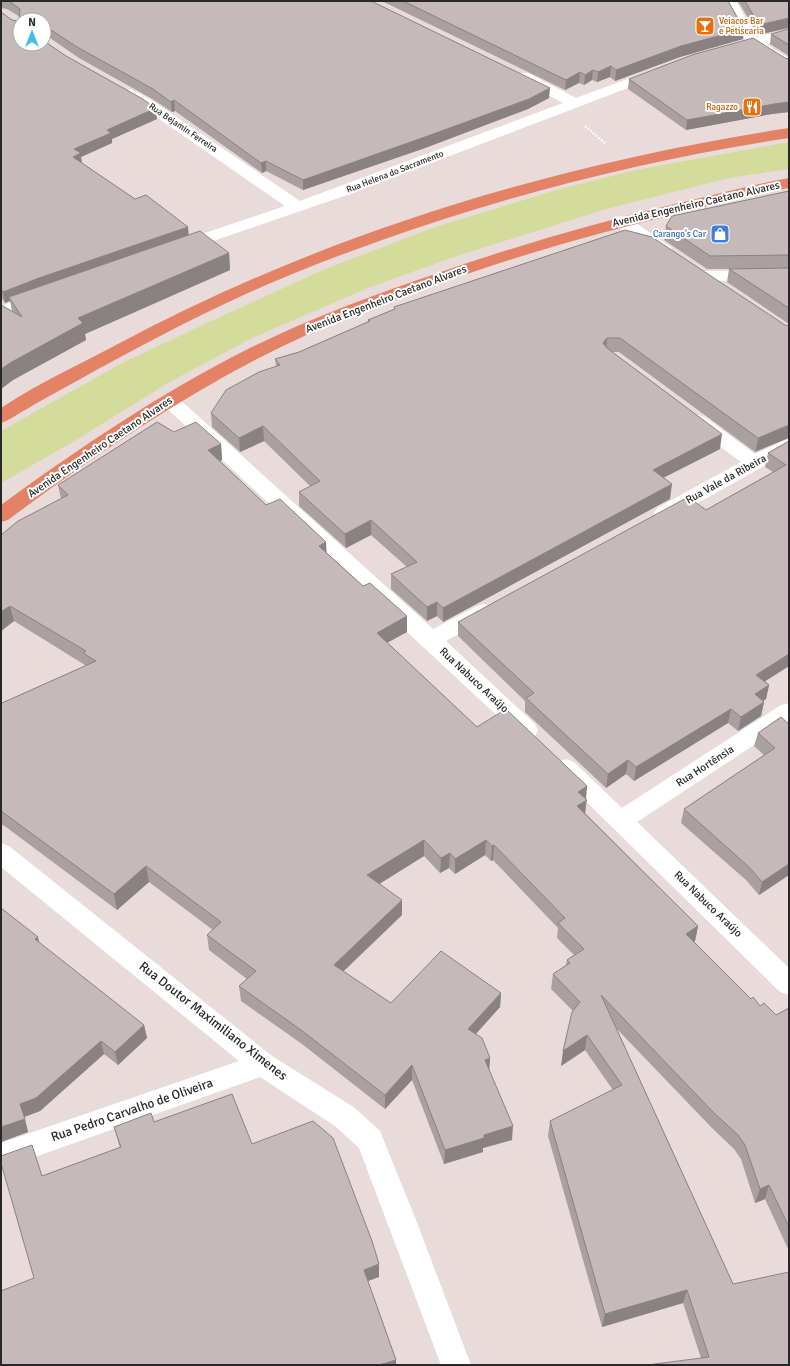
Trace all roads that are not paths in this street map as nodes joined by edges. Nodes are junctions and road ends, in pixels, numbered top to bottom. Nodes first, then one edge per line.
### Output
1 (729, 1) edge
2 (789, 33) edge
3 (753, 42) junction
4 (716, 52) edge
5 (789, 64) edge
6 (670, 67) edge
7 (512, 71) edge
8 (121, 89) edge
9 (569, 105) junction
10 (789, 133) edge
11 (789, 183) edge
12 (298, 207) junction
13 (621, 221) junction
14 (165, 253) edge
15 (690, 268) junction
16 (789, 275) edge
17 (54, 291) edge
18 (727, 293) edge
19 (1, 312) edge
20 (169, 400) junction
21 (686, 412) edge
22 (1, 417) edge
23 (789, 444) edge
24 (754, 463) junction
25 (1, 515) edge
26 (648, 521) edge
27 (501, 602) edge
28 (431, 640) junction
29 (789, 711) edge
30 (622, 820) junction
31 (1, 853) edge
32 (789, 984) edge
33 (263, 1064) junction
34 (1, 1156) edge
35 (456, 1365) edge

1 - 3 street
2 - 3 street
3 - 4 street
3 - 5 street
6 - 9 street, Rua Helena do Sacramento
7 - 9 street
8 - 12 street, Rua Bejamin Ferreira
9 - 12 street, Rua Helena do Sacramento
10 - 22 main road
11 - 13 main road, Avenida Engenheiro Caetano Alvares
12 - 14 street, Rua Helena do Sacramento
13 - 15 street
13 - 20 main road, Avenida Engenheiro Caetano Alvares
15 - 16 street
15 - 18 street
17 - 19 street
20 - 25 main road, Avenida Engenheiro Caetano Alvares
20 - 28 street, Rua Nabuco Araújo
21 - 24 street
23 - 24 street, Rua Vale da Ribeira
24 - 26 street, Rua Vale da Ribeira
27 - 28 street
28 - 30 street, Rua Nabuco Araújo
29 - 30 street, Rua Hortênsia
30 - 32 street, Rua Nabuco Araújo
31 - 33 street, Rua Doutor Maximiliano Ximenes
33 - 34 street, Rua Pedro Carvalho de Oliveira
33 - 35 street, Rua Doutor Maximiliano Ximenes

